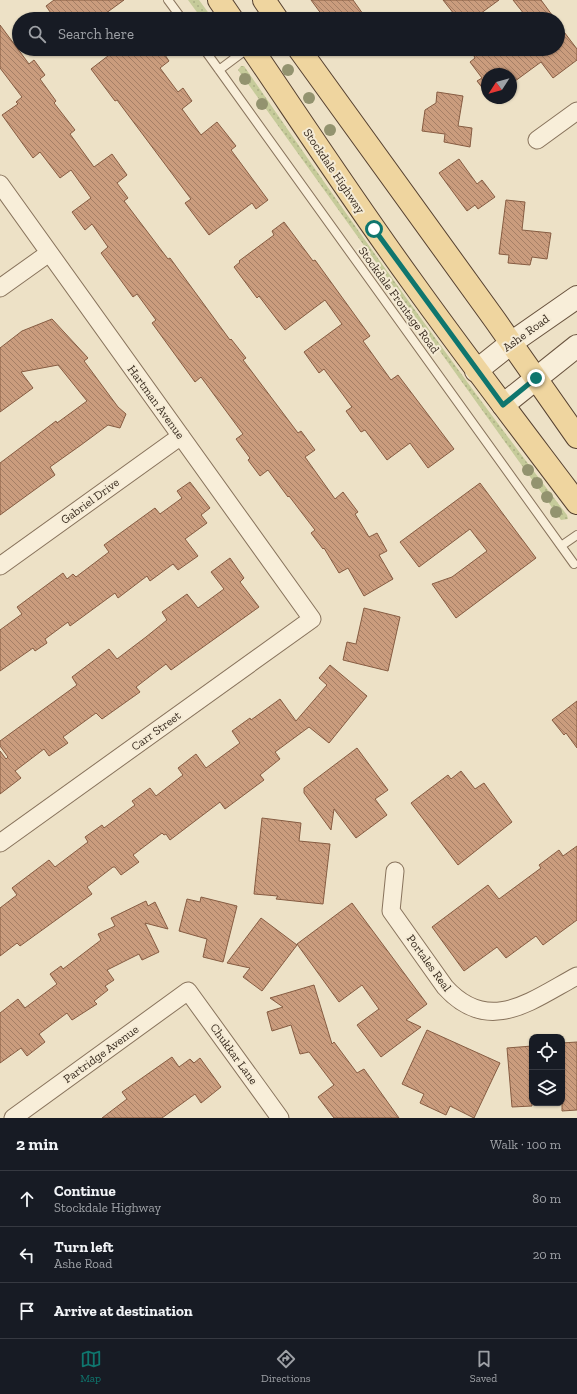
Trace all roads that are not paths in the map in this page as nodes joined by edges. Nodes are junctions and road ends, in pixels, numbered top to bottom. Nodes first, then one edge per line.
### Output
1 (168, 0) edge
2 (219, 0) edge
3 (264, 0) edge
4 (177, 12) edge
5 (227, 12) edge
6 (272, 12) edge
7 (209, 56) edge
8 (238, 56) edge
9 (257, 56) edge
10 (304, 56) edge
11 (219, 70) junction
12 (577, 111) edge
13 (537, 140) dead end
14 (0, 184) edge
15 (49, 253) junction
16 (0, 288) edge
17 (577, 298) edge
18 (511, 344) junction
19 (577, 346) edge
20 (476, 371) junction
21 (536, 378) junction
22 (503, 405) junction
23 (181, 436) junction
24 (577, 437) edge
25 (577, 503) edge
26 (577, 536) edge
27 (561, 546) junction
28 (574, 564) dead end
29 (0, 566) edge
30 (312, 619) joint
31 (0, 843) edge
32 (395, 871) dead end
33 (577, 976) edge
34 (188, 991) joint
35 (13, 1118) edge
36 (280, 1118) edge

1 - 4 lane
2 - 5 main road
3 - 6 main road
7 - 11 lane, Stockdale Frontage Road
8 - 11 lane
9 - 20 main road, Stockdale Highway
10 - 18 main road
11 - 27 lane, Stockdale Frontage Road
12 - 13 street
14 - 15 street, Hartman Avenue
15 - 16 street
15 - 23 street, Hartman Avenue
17 - 18 street, Ashe Road
18 - 20 street, Ashe Road
18 - 21 main road
19 - 21 street
20 - 22 main road, Stockdale Highway
21 - 22 street
21 - 24 main road
22 - 25 main road, Stockdale Highway
23 - 29 street, Gabriel Drive
23 - 30 street, Hartman Avenue
26 - 27 lane
27 - 28 lane, Stockdale Frontage Road
30 - 31 street, Carr Street
32 - 33 street, Portales Real
34 - 35 street, Partridge Avenue
34 - 36 street, Chukkar Lane

